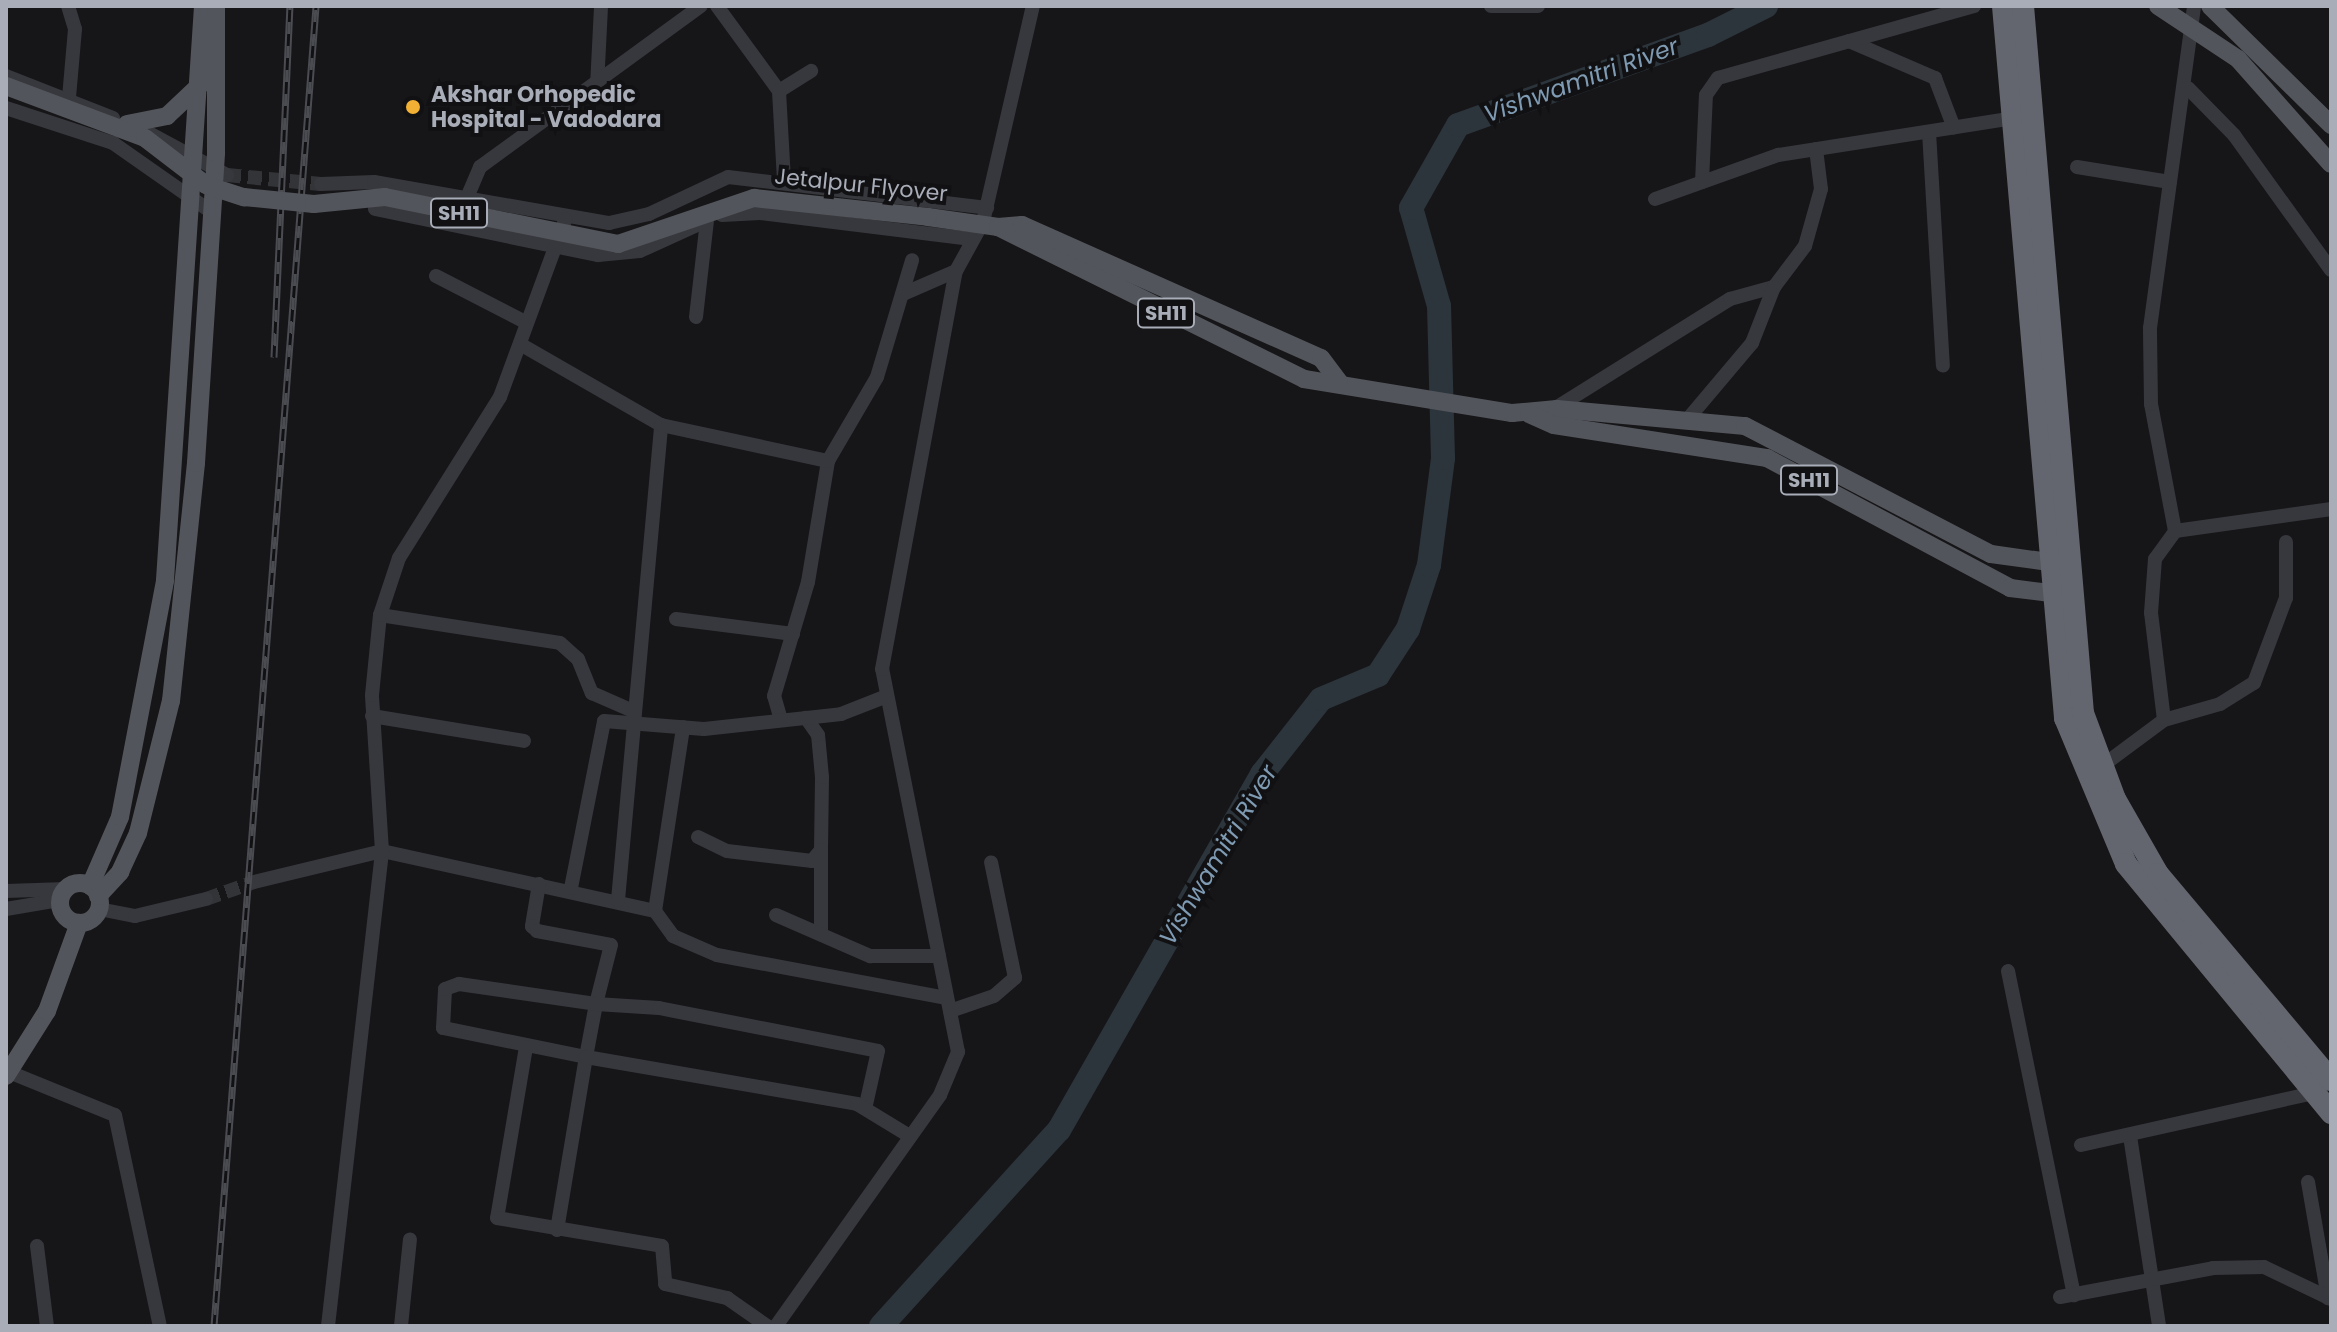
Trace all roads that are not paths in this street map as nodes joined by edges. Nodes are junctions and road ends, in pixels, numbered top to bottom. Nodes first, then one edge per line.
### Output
1 (68, 6) edge
2 (203, 6) edge
3 (216, 6) edge
4 (601, 6) edge
5 (701, 6) edge
6 (717, 6) edge
7 (1033, 6) edge
8 (1491, 6) edge
9 (1538, 6) edge
10 (1974, 6) edge
11 (2003, 6) edge
12 (2023, 6) edge
13 (2158, 6) edge
14 (2210, 6) edge
15 (2193, 15) edge
16 (1849, 41) junction
17 (811, 71) dead end
18 (6, 76) edge
19 (202, 82) junction
20 (6, 86) edge
21 (597, 86) junction
22 (2188, 88) junction
23 (779, 91) junction
24 (69, 97) junction
25 (6, 108) edge
26 (2013, 118) junction
27 (127, 124) junction
28 (2331, 125) edge
29 (1954, 128) junction
30 (1929, 132) junction
31 (1816, 149) junction
32 (197, 163) junction
33 (2331, 164) edge
34 (2077, 167) dead end
35 (220, 174) junction
36 (784, 180) junction
37 (1702, 182) junction
38 (2170, 182) junction
39 (321, 184) tunnel mouth
40 (1655, 199) dead end
41 (466, 200) junction
42 (202, 207) junction
43 (375, 209) dead end
44 (990, 219) junction
45 (565, 220) junction
46 (707, 221) junction
47 (971, 239) junction
48 (554, 249) junction
49 (912, 260) dead end
50 (2331, 270) edge
51 (956, 271) junction
52 (436, 276) dead end
53 (1774, 287) junction
54 (903, 294) junction
55 (696, 317) dead end
56 (527, 323) junction
57 (520, 344) junction
58 (1943, 366) dead end
59 (1339, 382) junction
60 (1554, 409) junction
61 (1520, 414) junction
62 (1687, 420) junction
63 (661, 425) junction
64 (828, 461) junction
65 (2331, 509) edge
66 (2175, 531) junction
67 (2286, 542) dead end
68 (2061, 564) junction
69 (2062, 595) junction
70 (380, 615) junction
71 (676, 619) dead end
72 (793, 634) junction
73 (887, 696) junction
74 (372, 716) junction
75 (634, 717) junction
76 (806, 718) junction
77 (781, 720) junction
78 (2164, 720) junction
79 (683, 727) junction
80 (524, 741) dead end
81 (2102, 766) junction
82 (698, 837) dead end
83 (821, 850) junction
84 (382, 851) junction
85 (991, 862) dead end
86 (254, 882) tunnel mouth
87 (539, 884) junction
88 (571, 888) junction
89 (6, 891) edge
90 (63, 894) junction
91 (96, 897) junction
92 (206, 899) tunnel mouth
93 (618, 900) junction
94 (6, 909) edge
95 (655, 911) junction
96 (776, 915) dead end
97 (79, 923) junction
98 (821, 931) junction
99 (939, 956) junction
100 (2008, 971) dead end
101 (596, 1004) junction
102 (948, 1005) junction
103 (526, 1047) junction
104 (586, 1057) junction
105 (7, 1074) edge
106 (2322, 1087) edge
107 (865, 1109) junction
108 (2331, 1113) edge
109 (908, 1135) junction
110 (2130, 1136) junction
111 (2081, 1145) dead end
112 (2308, 1182) dead end
113 (557, 1230) junction
114 (410, 1239) dead end
115 (37, 1246) dead end
116 (2150, 1280) junction
117 (2330, 1298) edge
118 (47, 1326) edge
119 (160, 1326) edge
120 (328, 1326) edge
121 (401, 1326) edge
122 (767, 1326) edge
123 (776, 1326) edge
124 (2159, 1326) edge

1 - 24 street
2 - 19 main road
3 - 35 main road
4 - 21 street
5 - 21 street
6 - 23 street
7 - 44 street
8 - 9 street
10 - 16 street
11 - 26 highway
12 - 68 highway
13 - 15 main road
14 - 28 main road
15 - 22 street
15 - 33 main road
16 - 29 street
16 - 37 street
17 - 23 street
18 - 24 street
19 - 27 main road
19 - 32 main road
20 - 44 main road, Jetalpur Flyover / SH11, bridge
21 - 41 street
22 - 38 street
22 - 50 street
23 - 36 street
24 - 27 street
25 - 42 street
26 - 29 street
26 - 68 highway
27 - 32 street
29 - 30 street
30 - 31 street
30 - 58 street
31 - 37 street
31 - 53 street
32 - 35 street
32 - 42 main road
34 - 38 street
35 - 42 main road
36 - 44 street
36 - 45 street
37 - 40 street
38 - 66 street
39 - 41 street
41 - 45 street
42 - 91 main road
42 - 91 main road
43 - 48 street
44 - 47 street
44 - 59 main road, SH11
44 - 59 main road, Jetalpur Flyover
45 - 48 street
46 - 47 street
46 - 48 street
46 - 55 street
47 - 51 street
48 - 56 street
49 - 54 street
51 - 54 street
51 - 73 street
52 - 56 street
53 - 60 street
53 - 62 street
54 - 64 street
56 - 57 street
57 - 63 street
57 - 70 street
59 - 61 main road, SH11
60 - 61 main road
60 - 62 main road
61 - 69 main road, SH11
62 - 68 main road
63 - 64 street
63 - 75 street
64 - 72 street
65 - 66 street
66 - 78 street
67 - 78 street
68 - 69 highway
69 - 81 highway
69 - 106 highway
70 - 74 street
70 - 75 street
71 - 72 street
72 - 77 street
73 - 76 street
73 - 99 street
74 - 80 street
74 - 84 street
75 - 79 street
75 - 88 street
75 - 93 street
76 - 77 street
76 - 83 street
77 - 79 street
78 - 81 street
79 - 95 street
81 - 106 highway
82 - 83 street
83 - 98 street
84 - 86 street
84 - 87 street
84 - 120 street
85 - 102 street
87 - 88 street
87 - 101 street
88 - 93 street
89 - 90 street
90 - 91 main road
90 - 94 street
90 - 97 main road
91 - 92 street
91 - 97 main road
93 - 95 street
95 - 102 street
96 - 98 street
97 - 105 main road
98 - 99 street
99 - 102 street
100 - 116 street
101 - 103 street
101 - 104 street
101 - 107 street
102 - 109 street
103 - 104 street
103 - 113 street
104 - 107 street
104 - 113 street
105 - 119 street
106 - 108 highway
106 - 110 street
107 - 109 street
109 - 123 street
110 - 111 street
110 - 116 street
112 - 117 street
113 - 122 street
114 - 121 street
115 - 118 street
116 - 117 street
116 - 124 street

